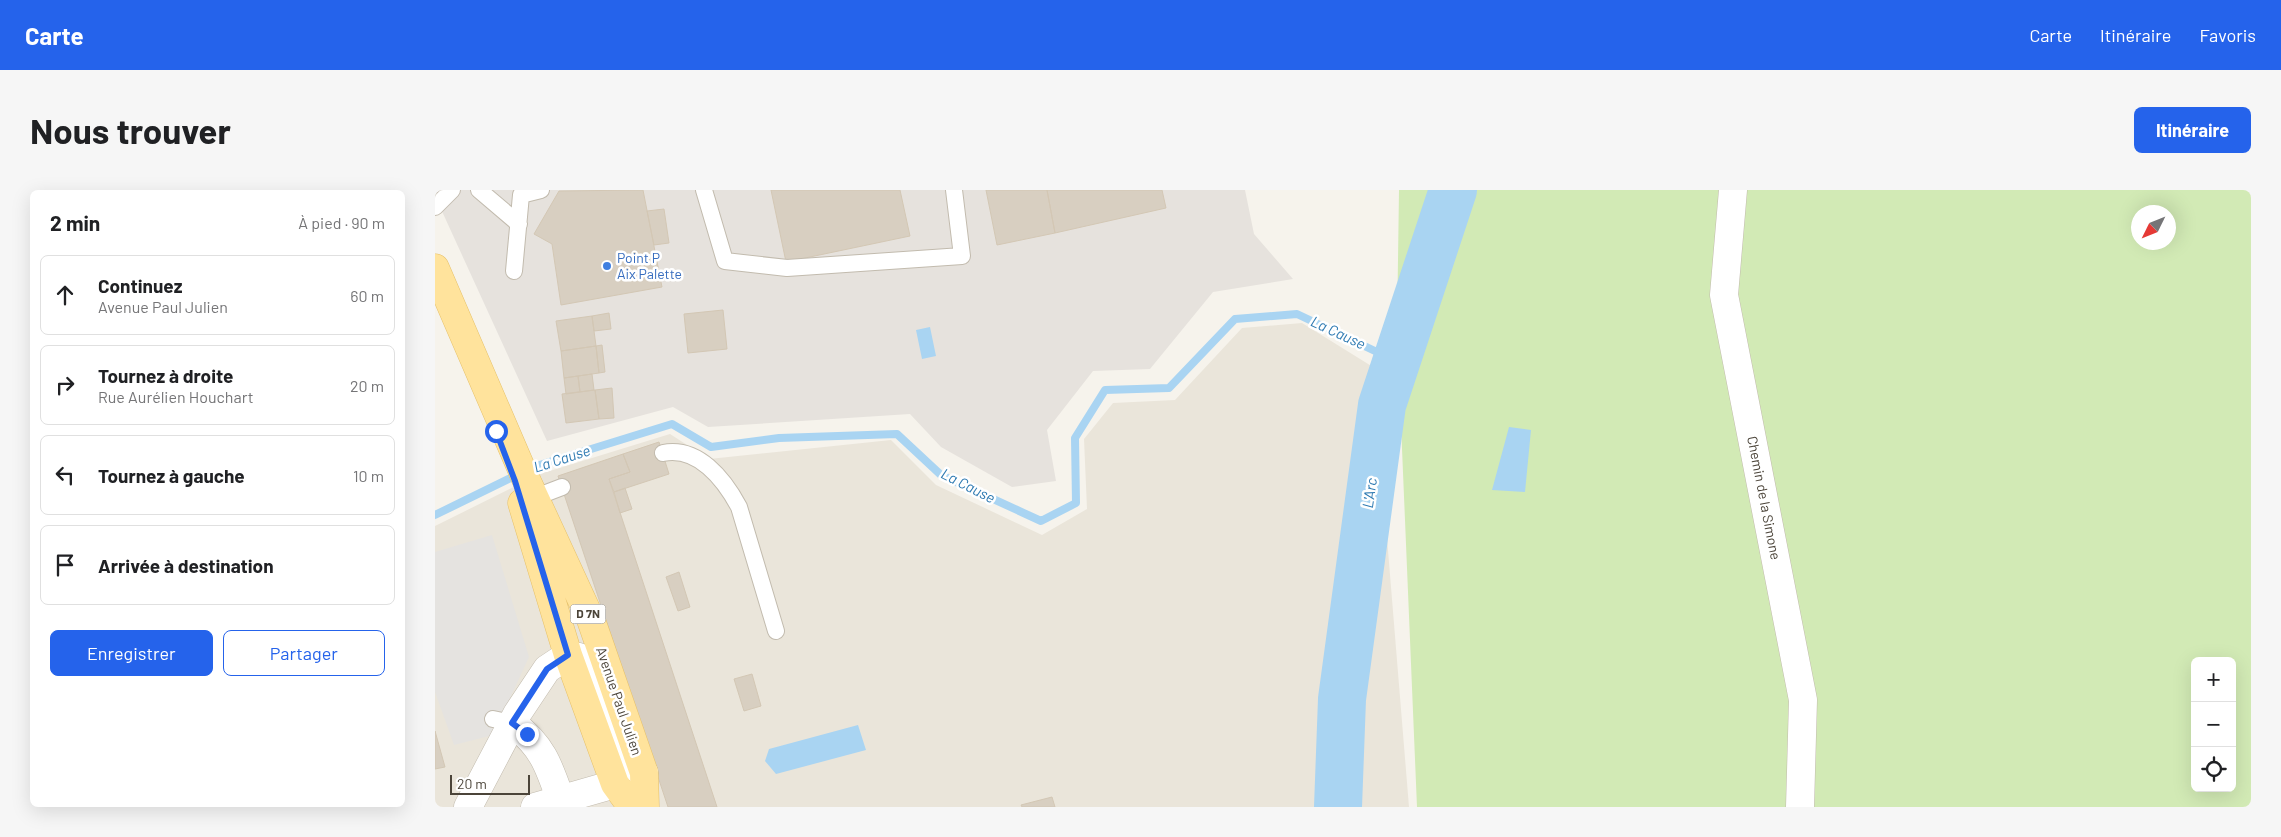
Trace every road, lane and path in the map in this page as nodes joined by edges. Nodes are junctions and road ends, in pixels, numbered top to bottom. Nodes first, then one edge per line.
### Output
1 (452, 190) edge
2 (479, 190) edge
3 (541, 190) edge
4 (704, 190) edge
5 (954, 190) edge
6 (1733, 190) edge
7 (435, 207) edge
8 (519, 224) junction
9 (435, 268) edge
10 (514, 271) dead end
11 (435, 297) edge
12 (500, 428) junction
13 (663, 453) dead end
14 (562, 487) dead end
15 (524, 490) junction
16 (776, 631) dead end
17 (568, 655) junction
18 (503, 721) junction
19 (632, 769) junction
20 (561, 801) junction
21 (468, 807) edge
22 (535, 807) edge
23 (632, 807) edge
24 (645, 807) edge
25 (1800, 807) edge

1 - 7 lane
2 - 8 lane
3 - 8 lane
4 - 5 lane
6 - 25 street, Chemin de la Simone
8 - 10 lane
9 - 12 main road, Avenue Paul Julien / D 7N
11 - 12 main road, Avenue Paul Julien / D 7N
12 - 15 main road, Avenue Paul Julien / D 7N
13 - 16 lane
14 - 15 lane
15 - 17 main road, Avenue Paul Julien / D 7N
15 - 19 main road, Avenue Paul Julien / D 7N
17 - 18 street
17 - 19 main road, Avenue Paul Julien / D 7N
18 - 20 street
18 - 21 street
19 - 20 street
19 - 23 main road, Avenue Paul Julien / D 7N
19 - 24 main road, Avenue Paul Julien / D 7N
20 - 22 street

